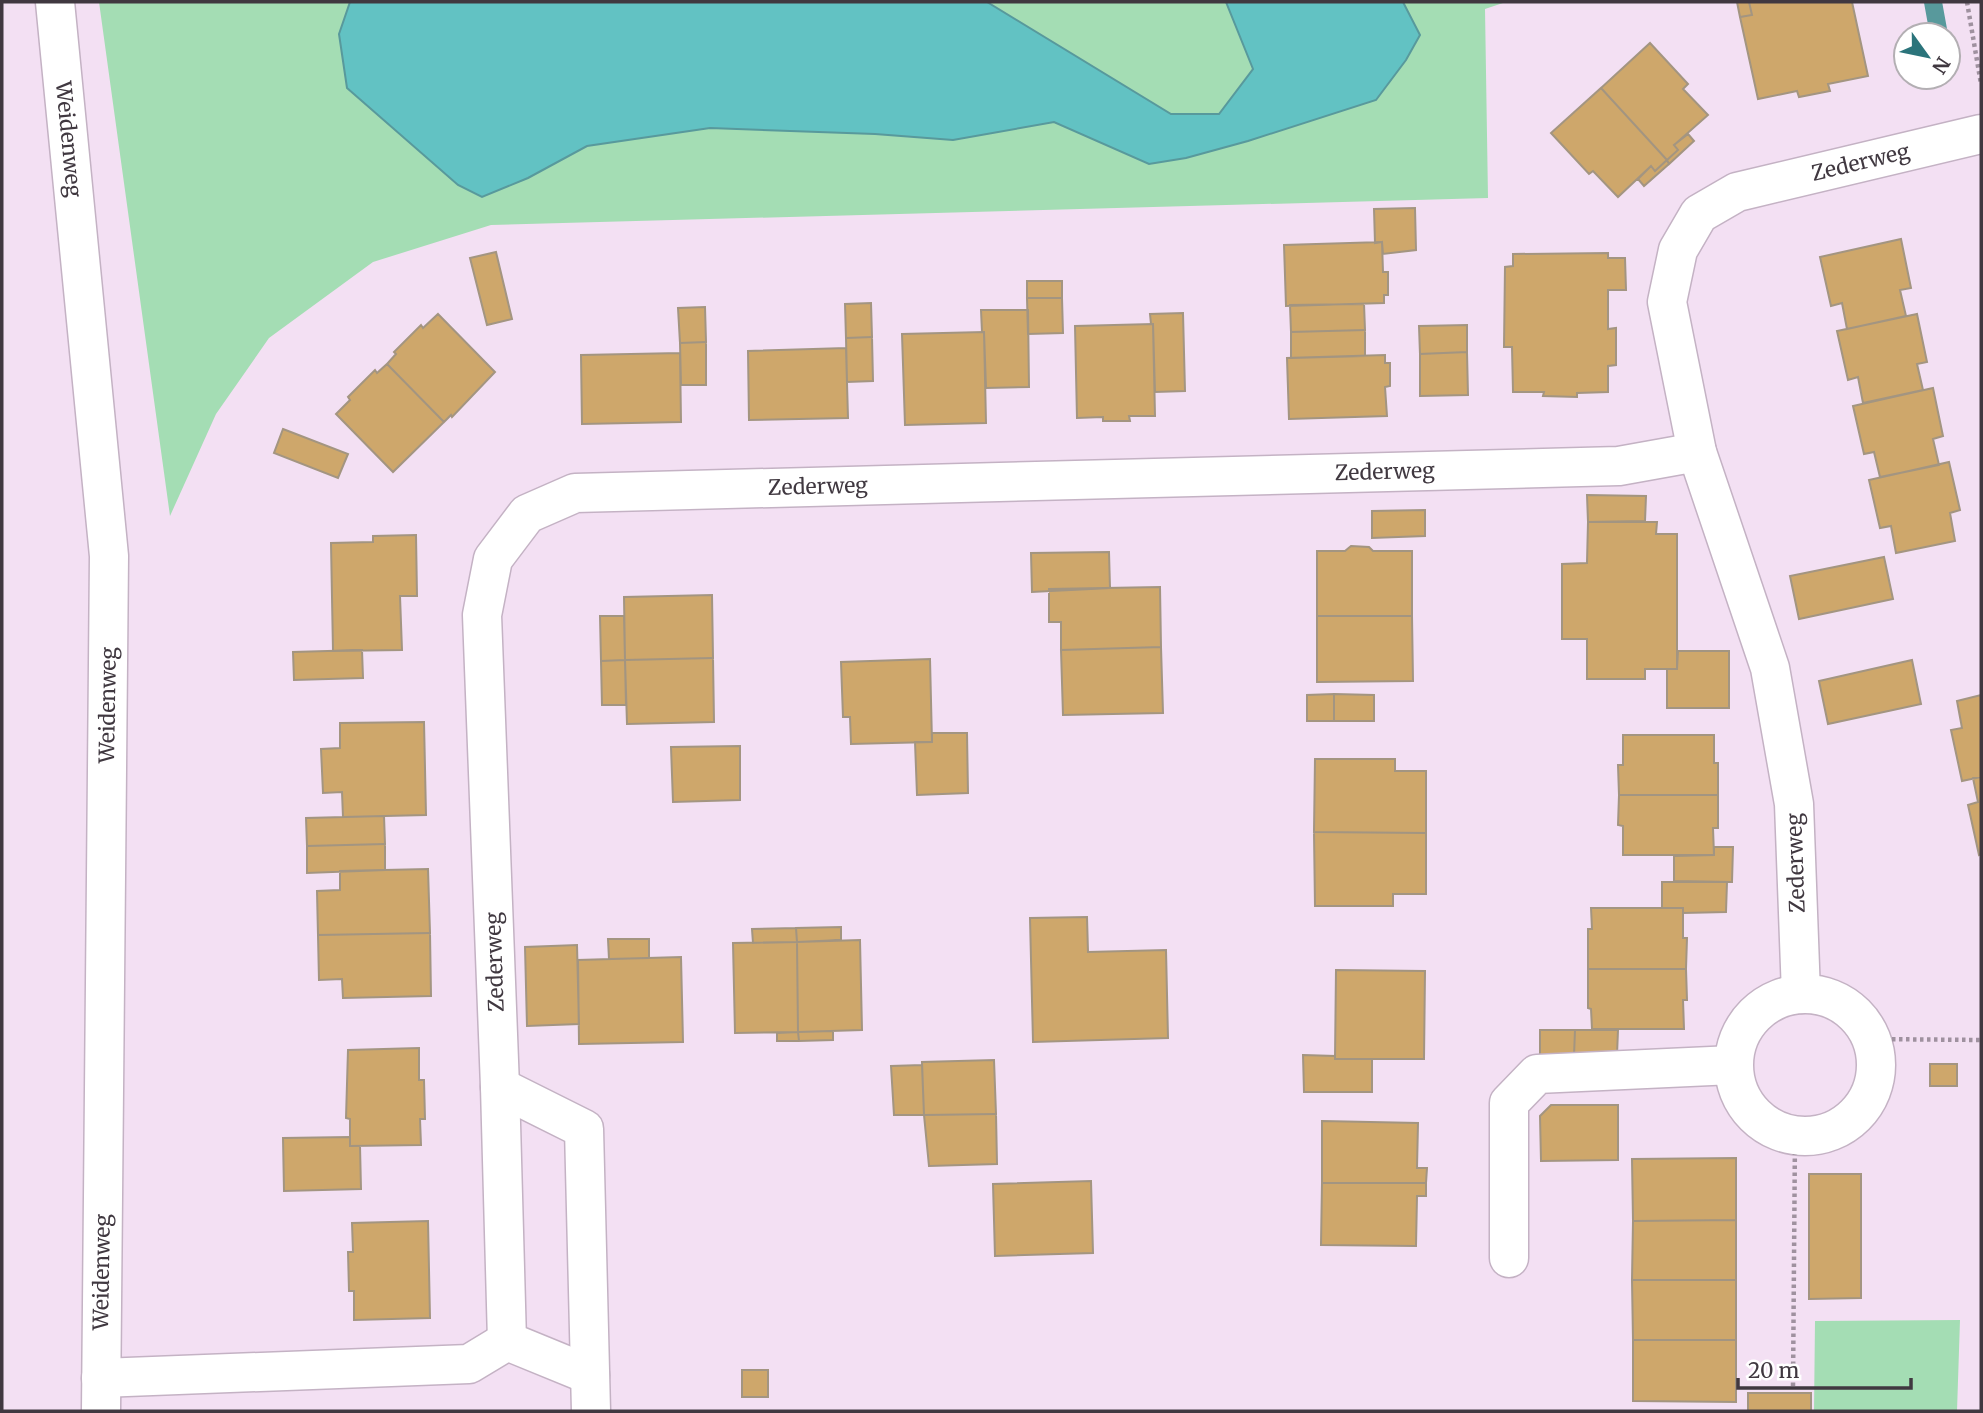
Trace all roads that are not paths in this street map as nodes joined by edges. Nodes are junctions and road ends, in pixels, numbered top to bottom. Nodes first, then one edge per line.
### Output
1 (55, 2) edge
2 (1981, 134) edge
3 (1697, 452) junction
4 (1801, 995) junction
5 (1733, 1065) junction
6 (500, 1087) junction
7 (1509, 1258) dead end
8 (507, 1341) junction
9 (591, 1393) edge
10 (101, 1395) edge

1 - 10 street, Weidenweg
2 - 3 street, Zederweg
3 - 4 street, Zederweg
3 - 6 street, Zederweg
4 - 5 street
4 - 5 street
5 - 7 street
6 - 8 street, Zederweg
6 - 9 street
8 - 9 street
8 - 10 street

